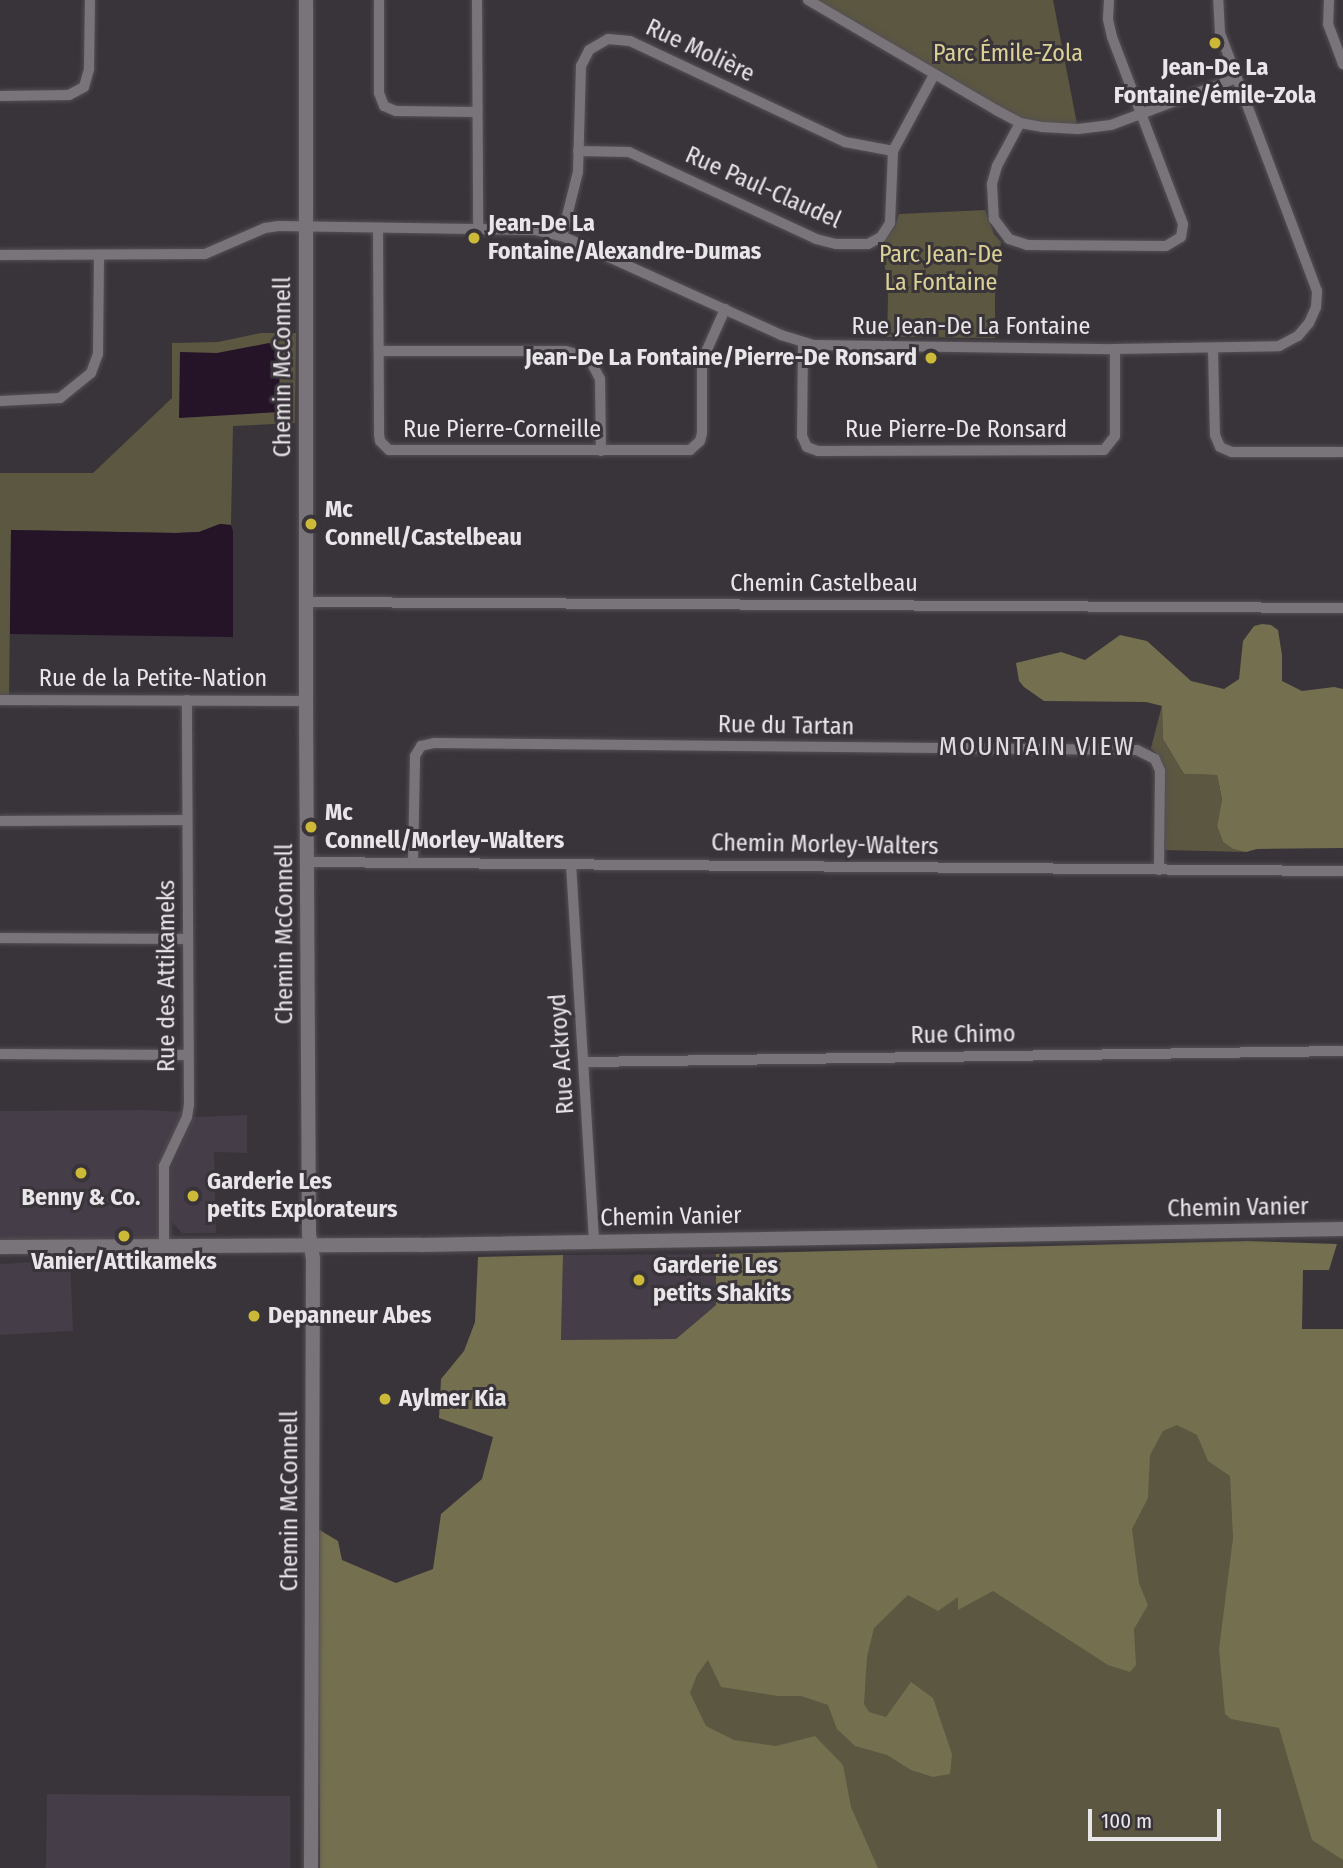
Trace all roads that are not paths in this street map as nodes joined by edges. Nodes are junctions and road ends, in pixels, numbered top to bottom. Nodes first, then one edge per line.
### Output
1 (90, 0) edge
2 (306, 0) edge
3 (379, 0) edge
4 (477, 0) edge
5 (808, 0) edge
6 (1109, 0) edge
7 (1218, 0) edge
8 (1329, 0) edge
9 (1343, 64) edge
10 (934, 75) junction
11 (1237, 78) junction
12 (0, 96) edge
13 (477, 112) junction
14 (1140, 116) junction
15 (1020, 122) junction
16 (578, 151) junction
17 (893, 151) junction
18 (305, 228) junction
19 (378, 228) junction
20 (478, 228) junction
21 (562, 236) junction
22 (0, 255) edge
23 (99, 255) junction
24 (725, 309) junction
25 (803, 344) junction
26 (1115, 349) junction
27 (1213, 349) junction
28 (379, 351) junction
29 (0, 401) edge
30 (601, 451) junction
31 (1343, 452) edge
32 (305, 602) junction
33 (1343, 608) edge
34 (0, 700) edge
35 (187, 700) junction
36 (306, 701) junction
37 (187, 820) junction
38 (0, 821) edge
39 (307, 862) junction
40 (413, 863) junction
41 (571, 864) junction
42 (1159, 870) junction
43 (1343, 871) edge
44 (0, 938) edge
45 (188, 939) junction
46 (1343, 1051) edge
47 (0, 1054) edge
48 (188, 1055) junction
49 (584, 1062) junction
50 (1343, 1229) edge
51 (594, 1241) junction
52 (164, 1246) junction
53 (311, 1246) junction
54 (0, 1247) edge
55 (311, 1868) edge

1 - 12 street
2 - 18 street, Chemin McConnell
3 - 13 street
4 - 13 street
5 - 10 street
6 - 14 street
7 - 11 street, Rue Jean-De La Fontaine
8 - 9 street
10 - 15 street
10 - 17 street, Rue Paul-Claudel
11 - 14 street
11 - 27 street, Rue Jean-De La Fontaine
13 - 20 street
14 - 15 street
14 - 15 street
16 - 17 street, Rue Paul-Claudel
16 - 17 street, Rue Molière
16 - 21 street, Rue Molière
18 - 19 street, Rue Jean-De La Fontaine
18 - 23 street, Rue Jean-De La Fontaine
18 - 32 street, Chemin McConnell
19 - 20 street, Rue Jean-De La Fontaine
19 - 28 street, Rue Pierre-Corneille
20 - 21 street, Rue Jean-De La Fontaine
21 - 24 street, Rue Jean-De La Fontaine
22 - 23 street, Rue Jean-De La Fontaine
23 - 29 street
24 - 25 street, Rue Jean-De La Fontaine
24 - 30 street, Rue Pierre-Corneille
25 - 26 street, Rue Jean-De La Fontaine
25 - 26 street, Rue Pierre-De Ronsard
26 - 27 street, Rue Jean-De La Fontaine
27 - 31 street
28 - 30 street
28 - 30 street, Rue Pierre-Corneille
32 - 33 street, Chemin Castelbeau
32 - 36 street, Chemin McConnell
34 - 35 street, Rue de la Petite-Nation
35 - 36 street, Rue de la Petite-Nation
35 - 37 street, Rue des Attikameks
36 - 39 street, Chemin McConnell
37 - 38 street
37 - 45 street, Rue des Attikameks
39 - 40 street, Chemin Morley-Walters
39 - 53 street, Chemin McConnell
40 - 41 street, Chemin Morley-Walters
40 - 42 street, Rue du Tartan
41 - 42 street, Chemin Morley-Walters
41 - 49 street, Rue Ackroyd
42 - 43 street, Chemin Morley-Walters
44 - 45 street
45 - 48 street, Rue des Attikameks
46 - 49 street, Rue Chimo
47 - 48 street
48 - 52 street, Rue des Attikameks
49 - 51 street, Rue Ackroyd
50 - 51 street, Chemin Vanier
51 - 53 street, Chemin Vanier
52 - 53 street, Chemin Vanier
52 - 54 street, Chemin Vanier
53 - 55 street, Chemin McConnell

